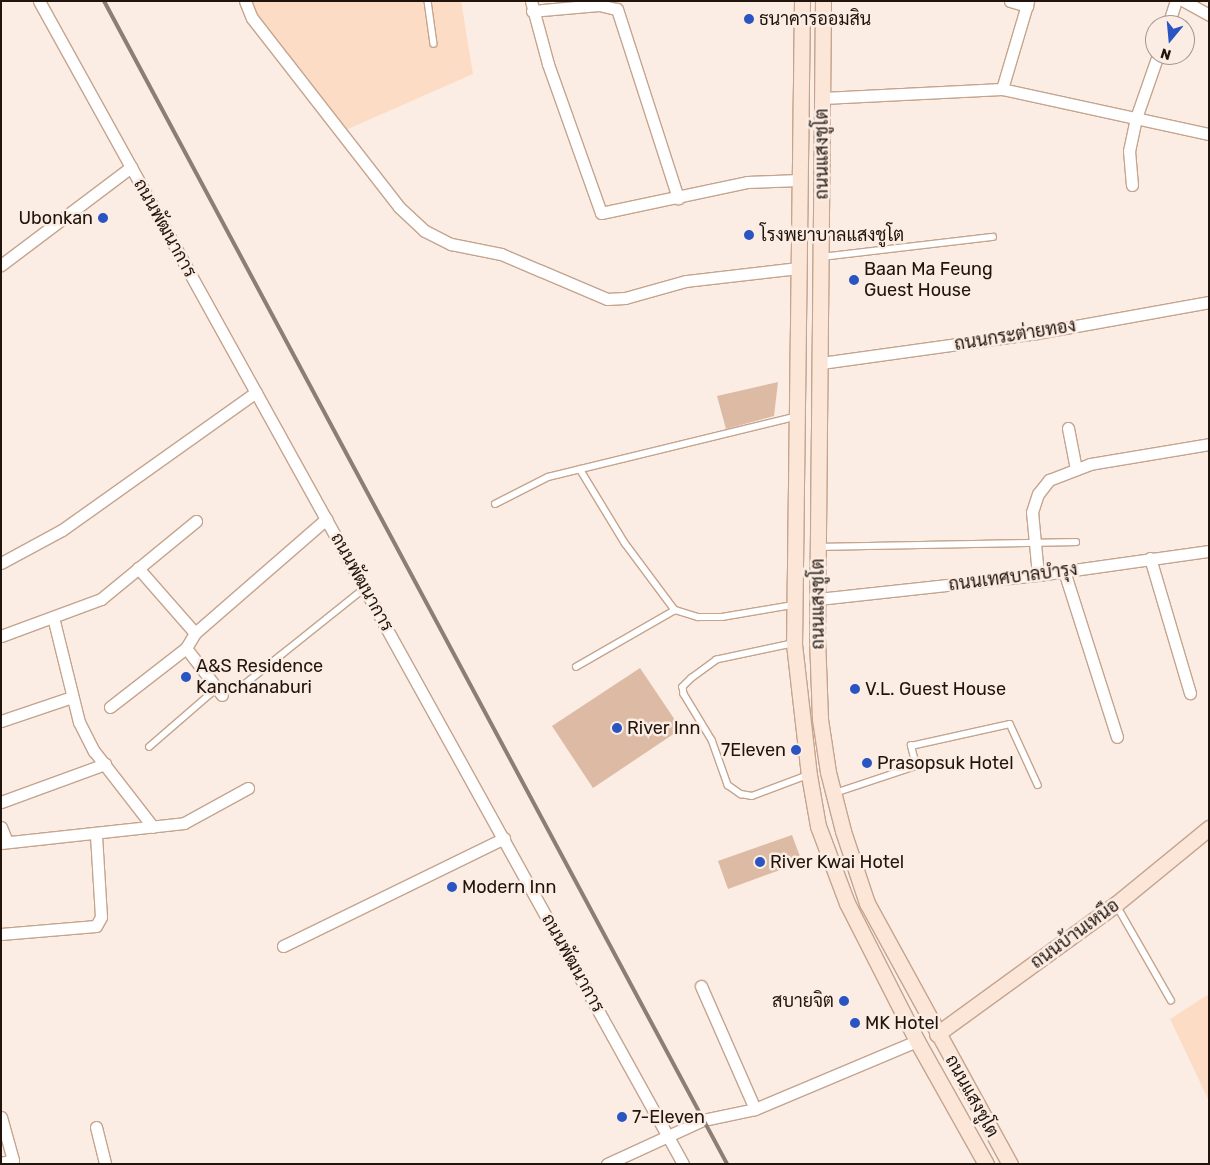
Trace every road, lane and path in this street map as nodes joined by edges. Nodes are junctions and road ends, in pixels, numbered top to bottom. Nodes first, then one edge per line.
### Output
1 (40, 1) edge
2 (245, 1) edge
3 (428, 1) edge
4 (802, 1) edge
5 (824, 1) edge
6 (1010, 1) edge
7 (1176, 1) edge
8 (1184, 1) edge
9 (1027, 3) edge
10 (531, 6) edge
11 (1171, 15) edge
12 (1209, 15) edge
13 (434, 44) dead end
14 (1155, 65) edge
15 (1002, 89) junction
16 (823, 98) junction
17 (1136, 118) junction
18 (1209, 134) edge
19 (130, 167) junction
20 (800, 180) junction
21 (1132, 185) dead end
22 (678, 198) junction
23 (993, 237) dead end
24 (822, 257) junction
25 (1, 265) edge
26 (799, 268) junction
27 (1209, 302) edge
28 (821, 363) junction
29 (256, 392) junction
30 (797, 416) junction
31 (1068, 428) dead end
32 (1209, 444) edge
33 (580, 469) junction
34 (1076, 469) junction
35 (495, 504) dead end
36 (326, 519) junction
37 (196, 521) dead end
38 (1033, 540) junction
39 (1076, 542) dead end
40 (818, 548) junction
41 (1209, 551) edge
42 (1150, 558) junction
43 (1, 563) edge
44 (138, 568) junction
45 (1064, 571) junction
46 (1038, 575) junction
47 (365, 588) junction
48 (818, 599) junction
49 (795, 604) junction
50 (675, 610) junction
51 (53, 617) junction
52 (195, 633) junction
53 (1, 636) edge
54 (794, 644) junction
55 (186, 648) junction
56 (576, 667) dead end
57 (219, 691) junction
58 (1190, 693) dead end
59 (72, 697) junction
60 (110, 707) dead end
61 (1, 721) edge
62 (1117, 737) dead end
63 (148, 747) dead end
64 (105, 764) junction
65 (828, 772) junction
66 (809, 775) junction
67 (1038, 785) dead end
68 (248, 788) dead end
69 (833, 794) junction
70 (1, 802) edge
71 (1, 827) edge
72 (153, 827) junction
73 (1209, 828) edge
74 (96, 835) junction
75 (504, 838) junction
76 (4, 842) edge
77 (1116, 904) junction
78 (1, 934) edge
79 (282, 946) dead end
80 (701, 986) dead end
81 (1171, 1000) dead end
82 (937, 1034) junction
83 (917, 1041) junction
84 (755, 1109) junction
85 (1, 1117) edge
86 (96, 1127) dead end
87 (668, 1136) junction
88 (1, 1163) edge
89 (105, 1164) edge
90 (608, 1164) edge
91 (683, 1164) edge
92 (986, 1164) edge
93 (1010, 1164) edge

1 - 19 street, ถนนพัฒนาการ
2 - 26 street
3 - 13 lane
4 - 20 main road, ถนนแสงชูโต
5 - 16 main road, ถนนแสงชูโต
6 - 9 street
7 - 11 street
8 - 12 street
9 - 15 street
10 - 22 street
10 - 22 street
14 - 17 street
15 - 16 street
15 - 17 street
16 - 24 main road, ถนนแสงชูโต
17 - 18 street
17 - 21 street
19 - 25 street
19 - 29 street, ถนนพัฒนาการ
20 - 22 street
20 - 26 main road, ถนนแสงชูโต
23 - 24 lane
24 - 28 main road, ถนนแสงชูโต
26 - 30 main road, ถนนแสงชูโต
27 - 28 street, ถนนกระต่ายทอง
28 - 40 main road, ถนนแสงชูโต
29 - 36 street, ถนนพัฒนาการ
29 - 43 street
30 - 33 lane
30 - 49 main road, ถนนแสงชูโต
31 - 34 street
32 - 34 street
33 - 35 lane
33 - 50 lane
34 - 38 street
36 - 47 street, ถนนพัฒนาการ
36 - 52 street
37 - 44 street
38 - 39 lane
38 - 40 lane
38 - 46 street
40 - 48 main road, ถนนแสงชูโต
41 - 42 street, ถนนเทศบาลบำรุง
42 - 45 street, ถนนเทศบาลบำรุง
42 - 58 street
44 - 51 street
44 - 52 street
45 - 46 street, ถนนเทศบาลบำรุง
45 - 62 street
46 - 48 street, ถนนเทศบาลบำรุง
47 - 57 lane
47 - 75 street, ถนนพัฒนาการ
48 - 65 main road, ถนนแสงชูโต
49 - 50 lane
49 - 54 main road, ถนนแสงชูโต
50 - 56 lane
51 - 53 street
51 - 59 street
52 - 55 street
54 - 66 main road, ถนนแสงชูโต
54 - 66 lane
55 - 57 street
55 - 60 street
57 - 63 lane
59 - 61 street
59 - 64 street
64 - 70 street
64 - 72 street
65 - 66 main road
65 - 69 main road, ถนนแสงชูโต
66 - 83 main road, ถนนแสงชูโต
67 - 69 lane
68 - 72 street
69 - 82 main road, ถนนแสงชูโต
71 - 76 street
72 - 74 street
73 - 77 main road, ถนนบ้านเหนือ
74 - 76 street
74 - 78 street
75 - 79 street
75 - 87 street, ถนนพัฒนาการ
77 - 81 lane
77 - 82 main road, ถนนบ้านเหนือ
80 - 84 street
82 - 93 main road, ถนนแสงชูโต
83 - 84 street
83 - 92 main road, ถนนแสงชูโต
84 - 87 street
85 - 88 street
86 - 89 street
87 - 90 street
87 - 91 street, ถนนพัฒนาการ

